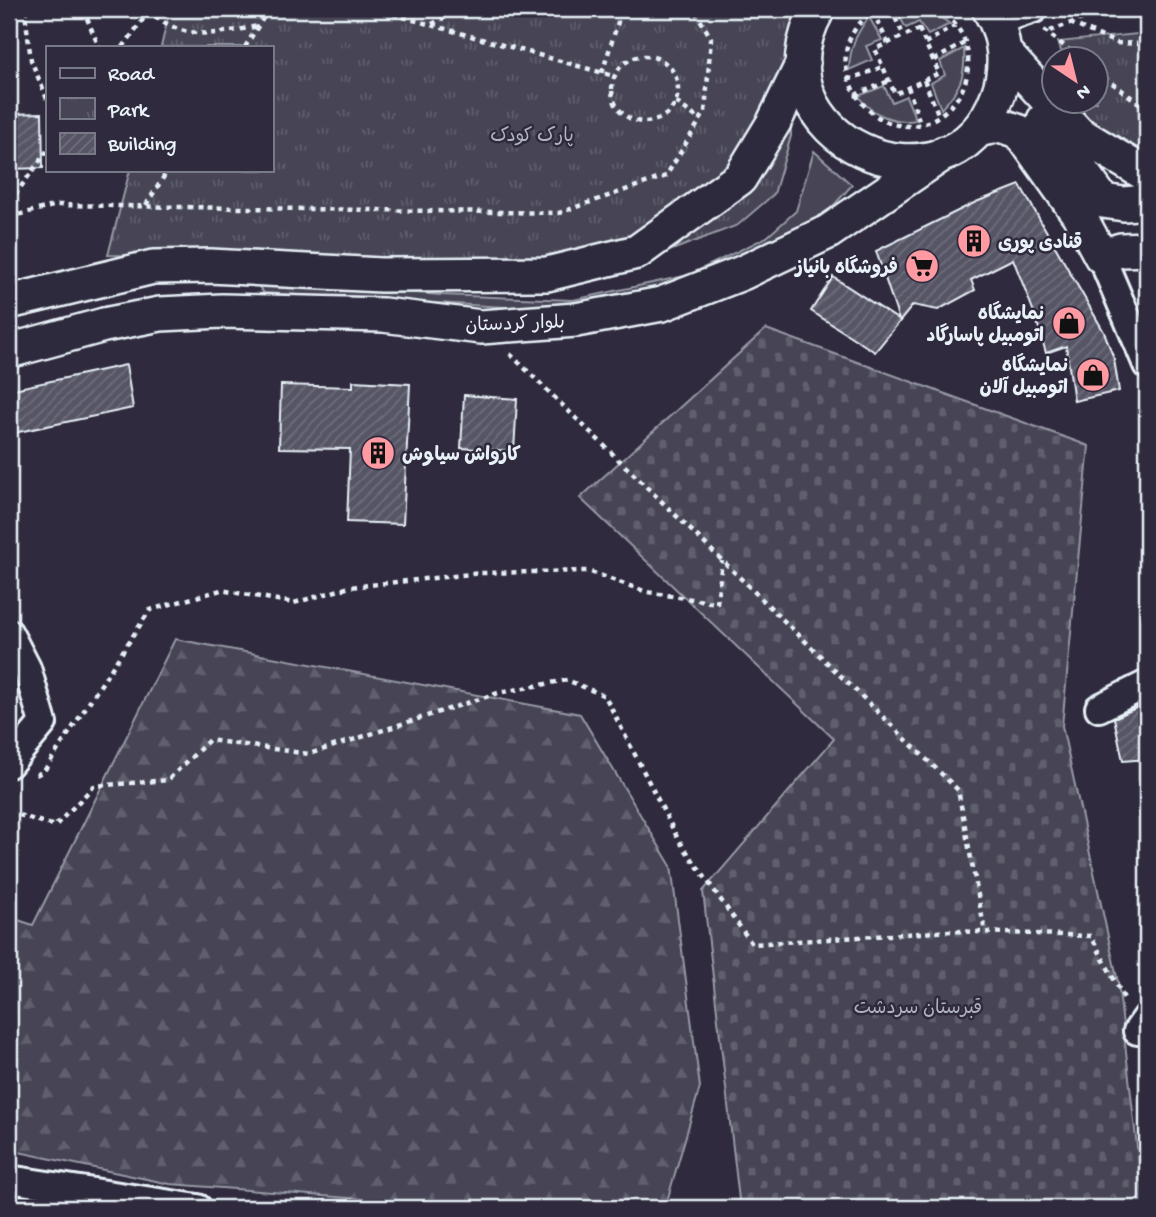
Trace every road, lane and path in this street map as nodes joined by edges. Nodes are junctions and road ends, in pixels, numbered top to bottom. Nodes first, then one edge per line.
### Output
1 (29, 9) edge
2 (83, 9) edge
3 (269, 9) edge
4 (374, 9) edge
5 (462, 9) edge
6 (617, 9) edge
7 (694, 9) edge
8 (891, 9) edge
9 (937, 9) edge
10 (1108, 9) edge
11 (149, 10) edge
12 (876, 10) edge
13 (1010, 13) edge
14 (812, 14) edge
15 (1070, 23) junction
16 (431, 24) junction
17 (956, 25) junction
18 (258, 26) junction
19 (1046, 32) junction
20 (904, 36) junction
21 (966, 42) junction
22 (888, 43) junction
23 (925, 43) junction
24 (1147, 44) edge
25 (99, 46) edge
26 (124, 46) edge
27 (246, 46) edge
28 (1064, 46) edge
29 (1005, 54) junction
30 (934, 60) junction
31 (803, 63) junction
32 (882, 66) junction
33 (602, 73) junction
34 (614, 76) junction
35 (848, 80) junction
36 (924, 80) junction
37 (889, 81) junction
38 (1110, 81) edge
39 (908, 88) junction
40 (855, 95) junction
41 (46, 97) edge
42 (676, 103) junction
43 (1147, 109) edge
44 (939, 116) junction
45 (700, 120) junction
46 (920, 123) junction
47 (978, 130) junction
48 (46, 152) edge
49 (944, 153) junction
50 (167, 172) edge
51 (1147, 175) edge
52 (9, 203) edge
53 (1113, 205) edge
54 (145, 206) junction
55 (9, 217) edge
56 (1123, 252) edge
57 (182, 267) junction
58 (253, 269) junction
59 (9, 302) edge
60 (244, 312) junction
61 (176, 314) junction
62 (481, 327) junction
63 (9, 351) edge
64 (1147, 365) edge
65 (722, 561) junction
66 (9, 633) edge
67 (1147, 684) edge
68 (1099, 708) dead end
69 (9, 764) edge
70 (32, 776) dead end
71 (9, 812) edge
72 (985, 932) junction
73 (1142, 1024) edge
74 (9, 1179) edge
75 (198, 1208) edge

1 - 41 path
2 - 25 path
3 - 18 path
4 - 16 path
5 - 16 path
6 - 33 path
7 - 45 path
8 - 20 path
9 - 17 path
10 - 15 path
11 - 18 path
11 - 26 path
12 - 22 path
12 - 35 path
13 - 19 path
13 - 29 main road
14 - 31 main road
15 - 19 path
15 - 24 path
16 - 33 path
17 - 21 path
17 - 23 path
18 - 27 path
19 - 28 path
20 - 22 path
20 - 23 path
21 - 30 path
21 - 44 path
22 - 32 path
23 - 30 path
29 - 47 main road
29 - 51 main road
29 - 53 main road
30 - 36 path
31 - 49 main road
31 - 58 main road
32 - 35 path
32 - 37 path
33 - 34 path
34 - 42 path
34 - 42 path
35 - 40 path
36 - 39 path
36 - 44 path
37 - 39 path
37 - 40 path
38 - 43 path
39 - 46 path
40 - 46 path
42 - 45 path
44 - 46 path
45 - 54 path
47 - 49 main road, بلوار کردستان
47 - 53 main road
48 - 52 path
49 - 62 main road, بلوار کردستان
50 - 54 path
53 - 56 main road
53 - 56 main road
54 - 55 path
56 - 64 street
57 - 58 main road
57 - 59 main road
57 - 61 main road
58 - 60 main road
60 - 61 main road, بلوار کردستان
60 - 62 main road, بلوار کردستان
61 - 63 main road, بلوار کردستان
62 - 65 path
65 - 70 path
65 - 72 path
66 - 69 street
67 - 68 street
71 - 72 path
72 - 73 path
74 - 75 street

